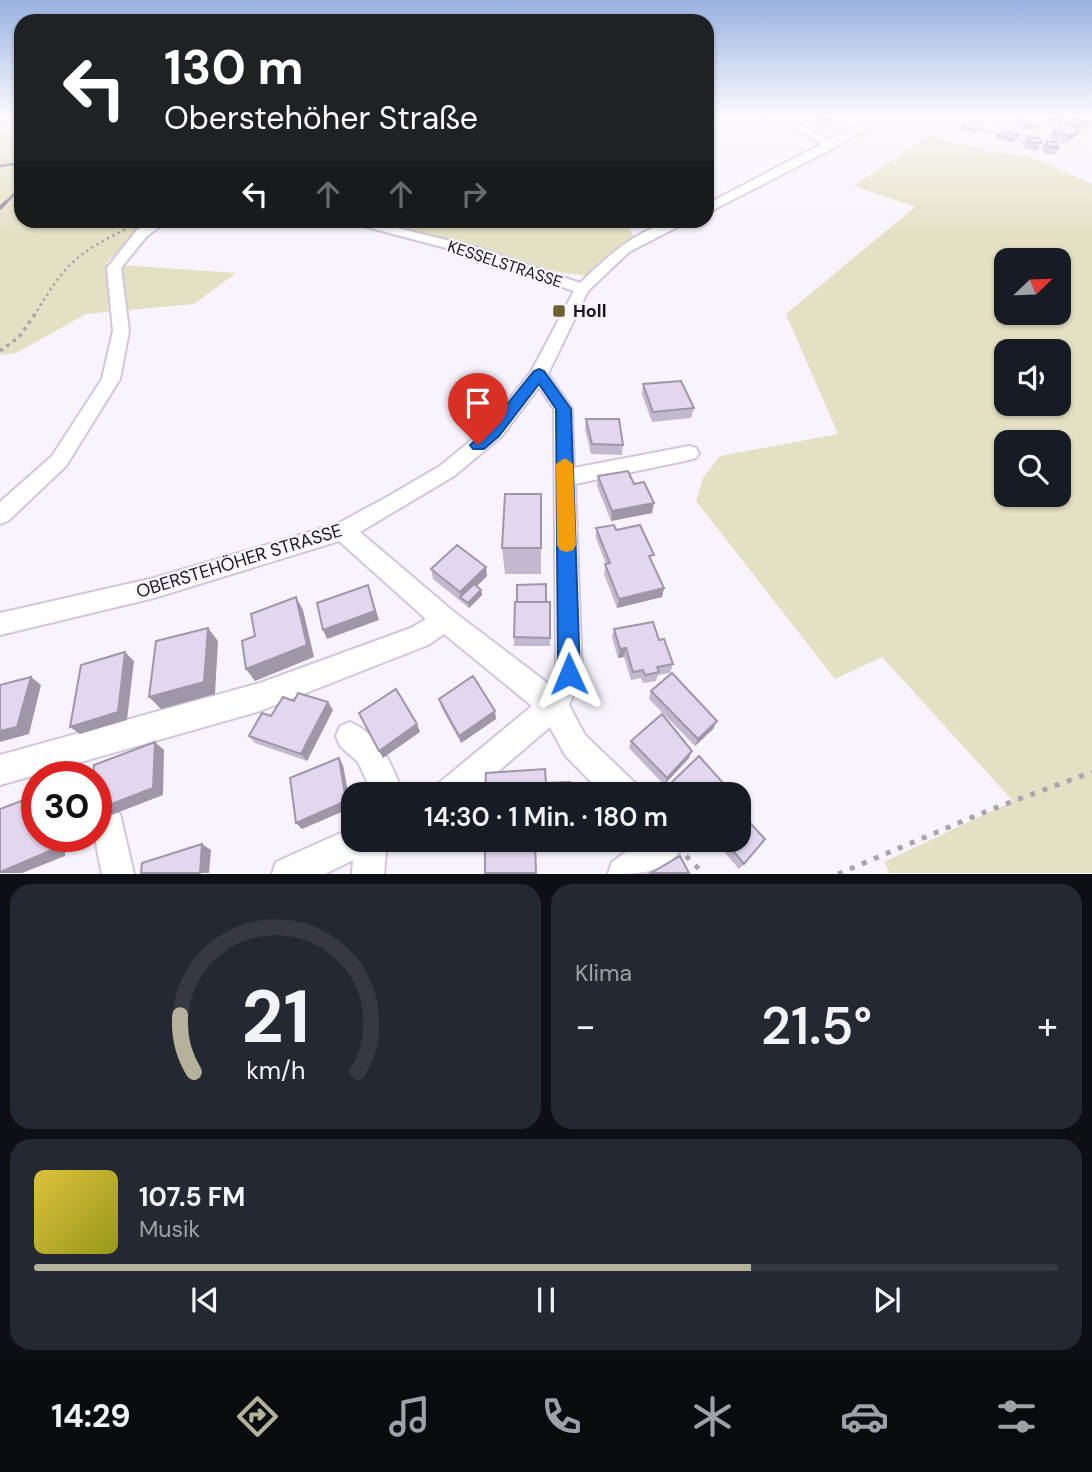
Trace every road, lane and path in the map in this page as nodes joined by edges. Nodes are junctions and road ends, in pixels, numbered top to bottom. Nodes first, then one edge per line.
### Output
1 (809, 157) edge
2 (714, 205) edge
3 (128, 228) edge
4 (150, 228) edge
5 (379, 228) edge
6 (668, 228) edge
7 (582, 289) junction
8 (0, 351) edge
9 (539, 374) junction
10 (689, 453) dead end
11 (565, 478) junction
12 (0, 515) edge
13 (343, 531) junction
14 (445, 620) junction
15 (0, 624) edge
16 (554, 706) junction
17 (350, 736) dead end
18 (0, 770) edge
19 (1092, 772) edge
20 (382, 782) edge
21 (464, 782) edge
22 (612, 782) edge
23 (112, 841) edge
24 (341, 849) edge
25 (370, 852) edge
26 (682, 852) edge
27 (118, 873) edge
28 (288, 873) edge
29 (369, 873) edge
30 (624, 873) edge
31 (838, 873) edge

1 - 2 street
3 - 8 path
4 - 12 street
5 - 7 street, KESSELSTRASSE
6 - 7 street, OBERSTEHÖHER STRASSE
7 - 9 street, OBERSTEHÖHER STRASSE
9 - 11 street
9 - 13 street, OBERSTEHÖHER STRASSE
10 - 11 street
11 - 16 street
13 - 14 street
13 - 15 street, OBERSTEHÖHER STRASSE
14 - 16 street
14 - 18 street
16 - 21 street
16 - 22 street
17 - 20 street
19 - 31 path
23 - 27 street
24 - 28 street
25 - 29 street
26 - 30 street

